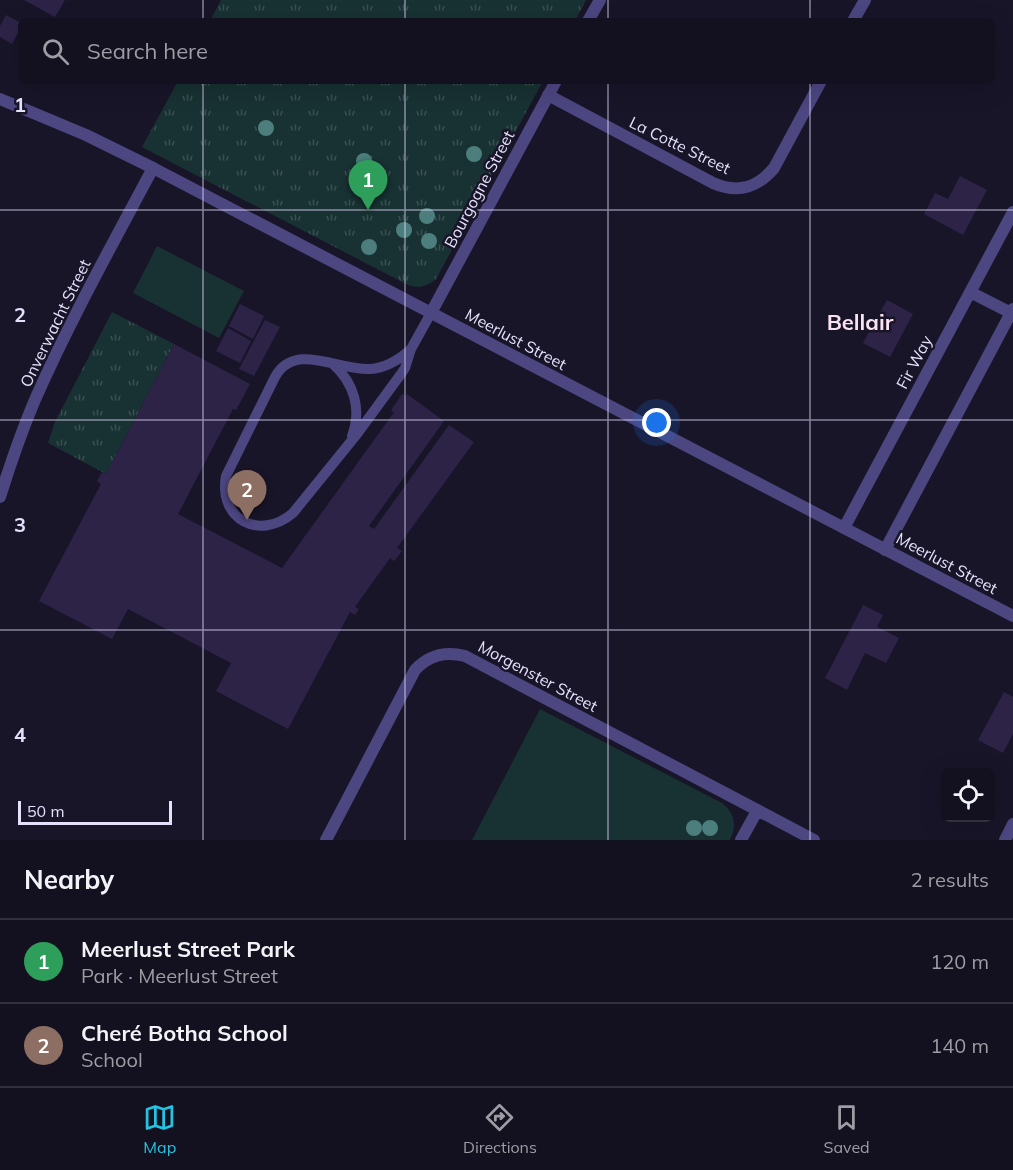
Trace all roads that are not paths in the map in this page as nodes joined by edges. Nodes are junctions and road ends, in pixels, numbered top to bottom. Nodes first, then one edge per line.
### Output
1 (600, 0) edge
2 (865, 0) edge
3 (590, 18) edge
4 (855, 18) edge
5 (554, 84) edge
6 (819, 84) edge
7 (548, 96) junction
8 (0, 99) edge
9 (153, 168) junction
10 (1013, 212) edge
11 (970, 292) junction
12 (1012, 312) edge
13 (431, 313) junction
14 (411, 349) junction
15 (333, 364) junction
16 (348, 445) junction
17 (0, 497) edge
18 (844, 528) junction
19 (885, 550) junction
20 (1013, 616) edge
21 (757, 811) junction
22 (1013, 824) edge
23 (326, 840) edge
24 (741, 840) edge
25 (814, 840) edge
26 (1005, 840) edge

1 - 3 street
2 - 4 street
5 - 7 street, Bourgogne Street
6 - 7 street, La Cotte Street
7 - 13 street, Bourgogne Street
8 - 9 street, Meerlust Street
9 - 13 street, Meerlust Street
9 - 17 street, Onverwacht Street
10 - 11 street, Fir Way
11 - 12 street
11 - 18 street, Fir Way
12 - 19 street
13 - 14 lane
13 - 18 street, Meerlust Street
14 - 15 lane
14 - 16 lane
15 - 16 lane
15 - 16 lane
18 - 19 street, Meerlust Street
19 - 20 street, Meerlust Street
21 - 23 street, Morgenster Street
21 - 24 street
21 - 25 street, Morgenster Street
22 - 26 street

